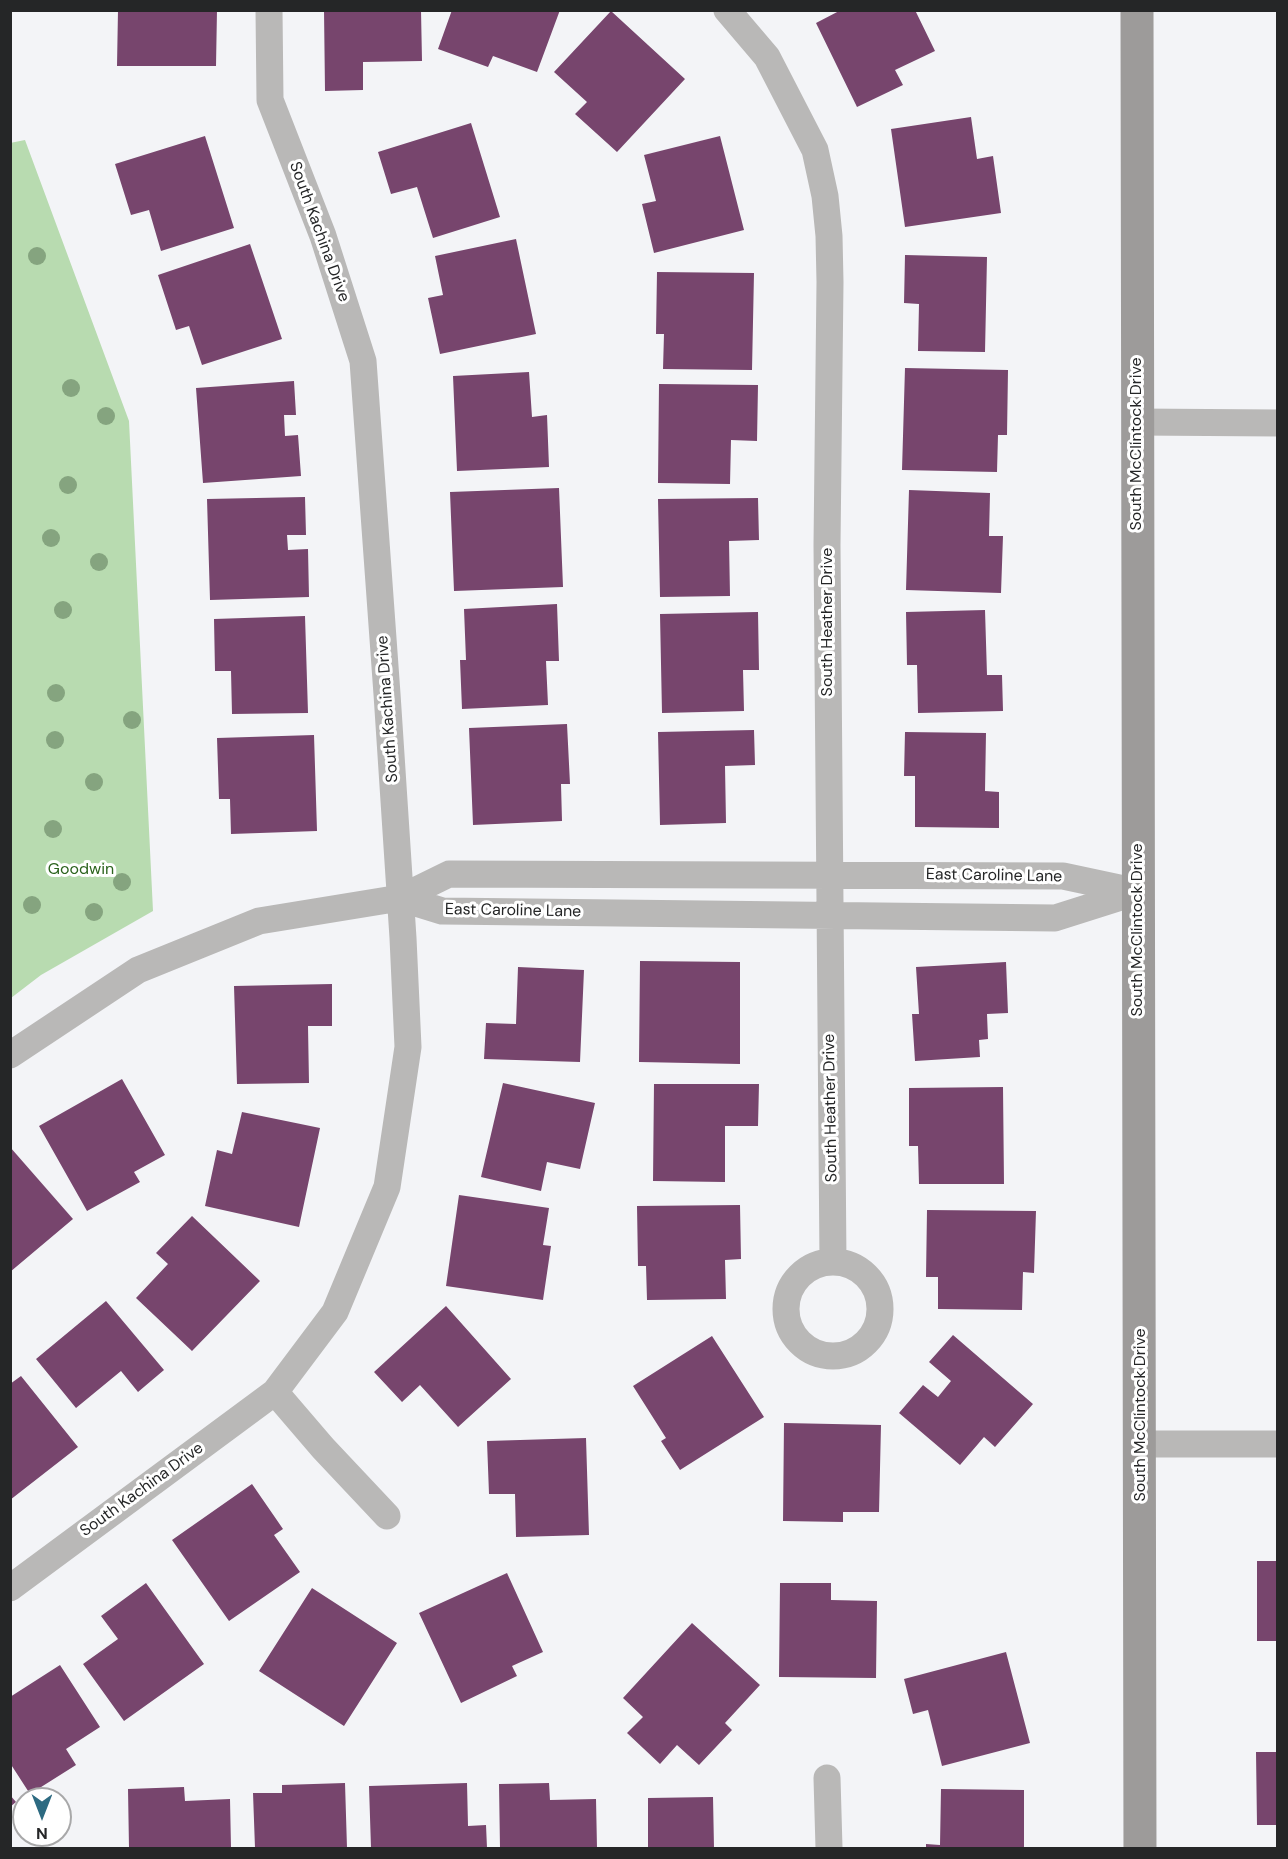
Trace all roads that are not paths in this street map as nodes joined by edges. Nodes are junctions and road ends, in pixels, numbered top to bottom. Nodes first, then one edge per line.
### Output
1 (268, 10) edge
2 (727, 10) edge
3 (1137, 10) edge
4 (1137, 422) junction
5 (1278, 423) edge
6 (829, 875) junction
7 (1138, 892) junction
8 (400, 898) junction
9 (829, 916) junction
10 (10, 1055) edge
11 (833, 1262) dead end
12 (275, 1392) junction
13 (1141, 1444) junction
14 (1278, 1444) edge
15 (387, 1516) dead end
16 (10, 1588) edge
17 (827, 1778) dead end
18 (829, 1848) edge
19 (1140, 1848) edge

1 - 8 street, South Kachina Drive
2 - 6 street, South Heather Drive
3 - 4 main road, South McClintock Drive
4 - 5 street
4 - 7 main road, South McClintock Drive
6 - 7 street, East Caroline Lane
6 - 8 street, East Caroline Lane
6 - 9 street, South Heather Drive
7 - 9 street, East Caroline Lane
7 - 13 main road, South McClintock Drive
8 - 9 street, East Caroline Lane
8 - 10 street, East Caroline Lane
8 - 12 street, South Kachina Drive
9 - 11 street, South Heather Drive
12 - 15 street
12 - 16 street, South Kachina Drive
13 - 14 street
13 - 19 main road, South McClintock Drive
17 - 18 street

